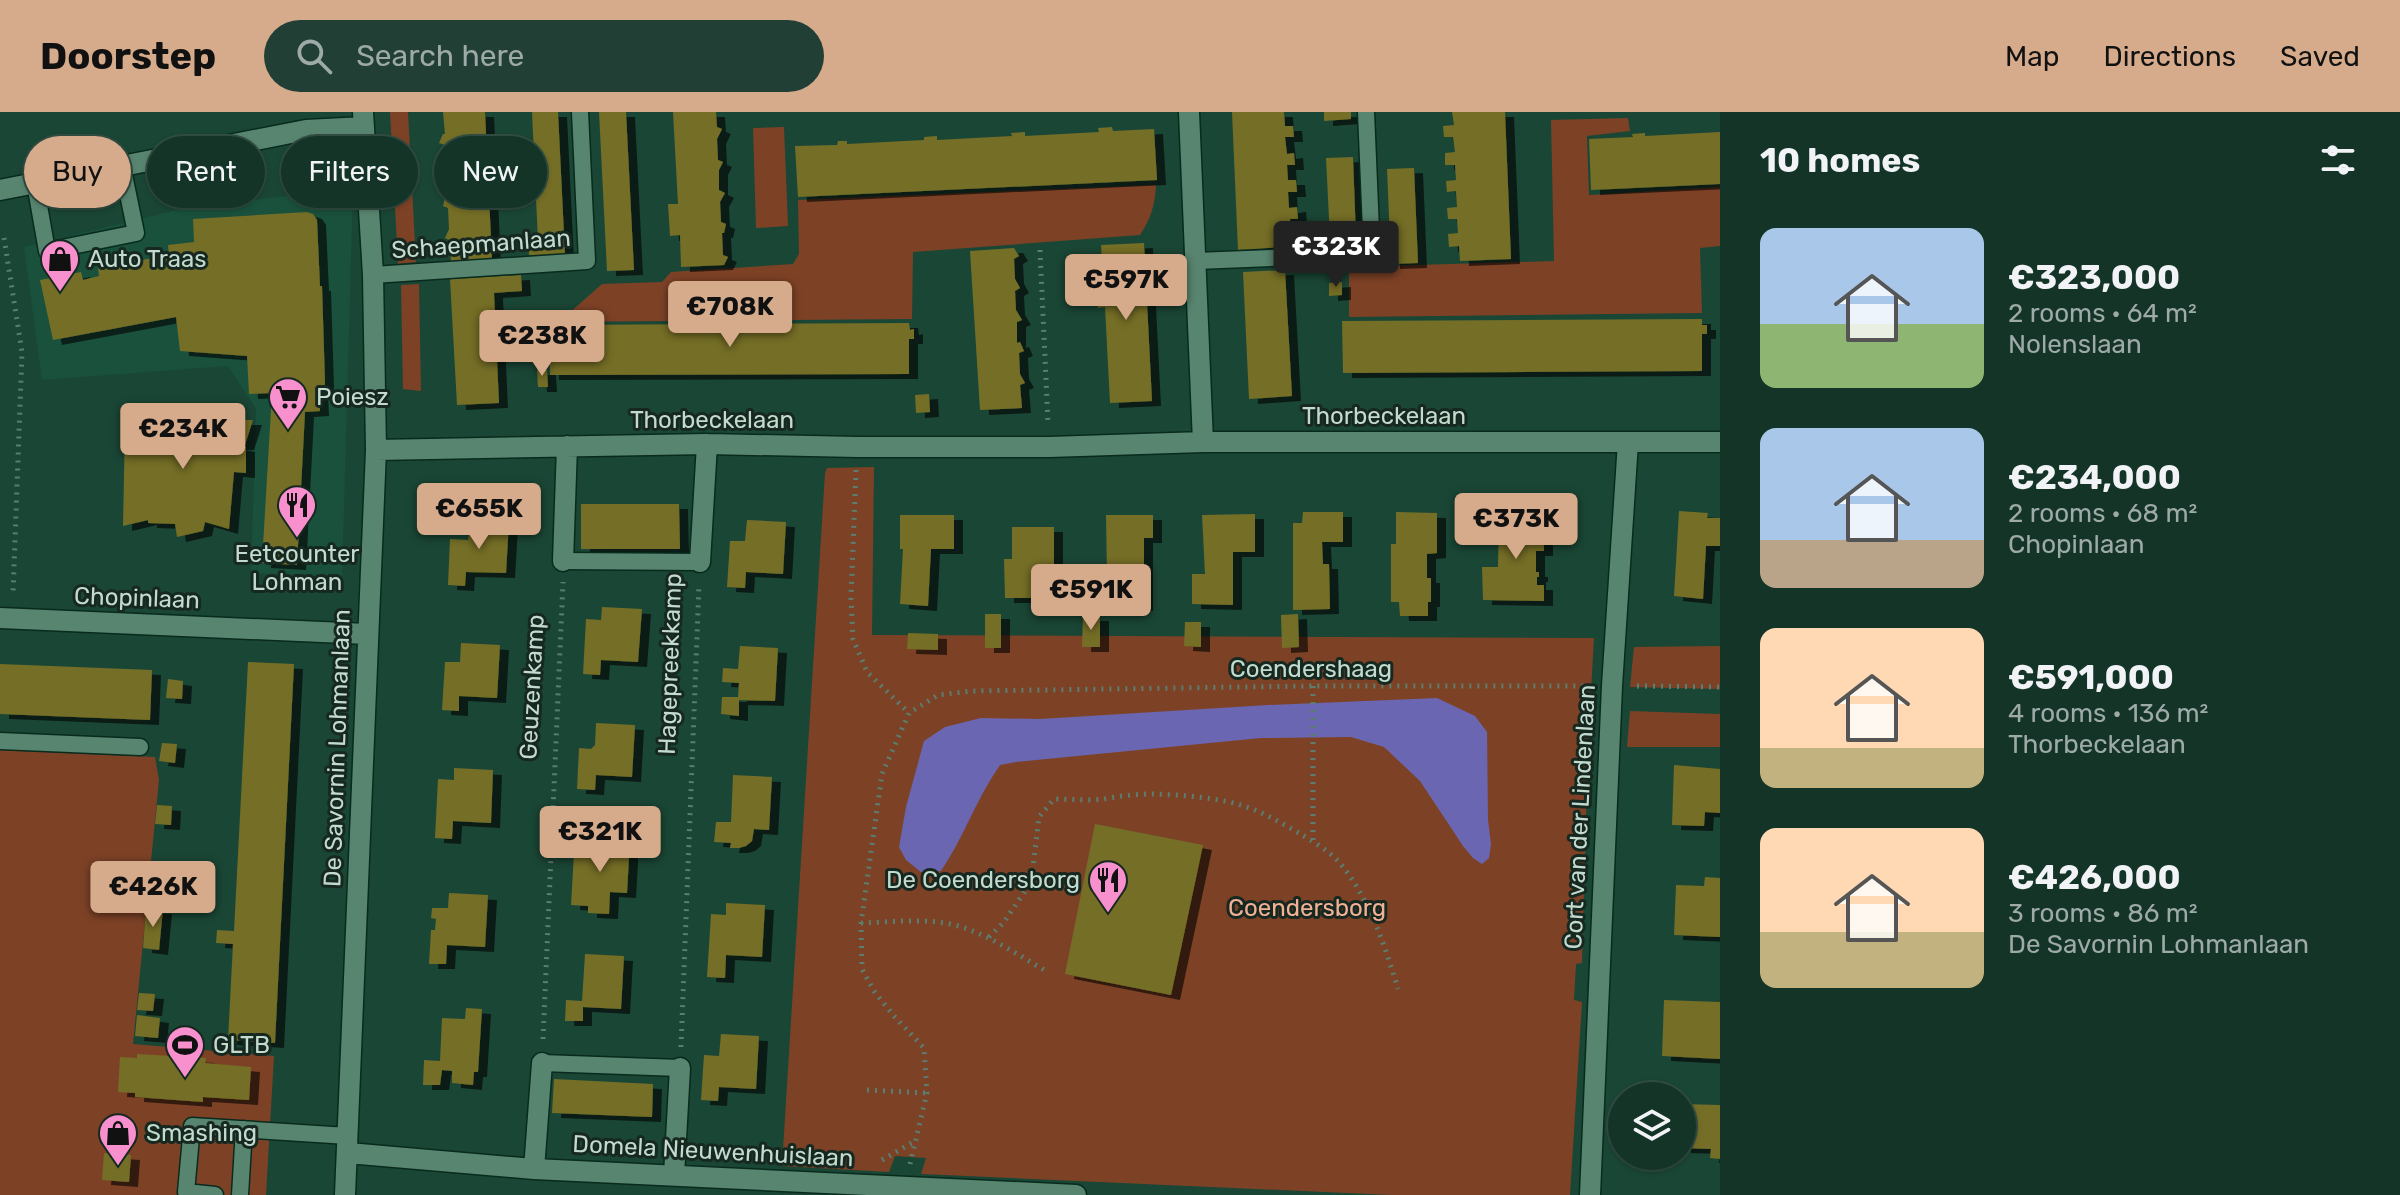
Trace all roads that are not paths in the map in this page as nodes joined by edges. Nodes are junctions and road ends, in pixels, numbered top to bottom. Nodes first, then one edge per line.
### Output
1 (580, 112) edge
2 (1189, 112) edge
3 (1366, 112) edge
4 (364, 119) edge
5 (131, 163) edge
6 (24, 184) edge
7 (1, 185) edge
8 (39, 208) edge
9 (131, 208) edge
10 (1196, 261) junction
11 (373, 275) junction
12 (1203, 442) junction
13 (1628, 442) junction
14 (1720, 442) edge
15 (707, 444) junction
16 (567, 446) junction
17 (376, 450) junction
18 (563, 561) joint
19 (700, 562) joint
20 (6, 618) edge
21 (367, 634) junction
22 (0, 741) edge
23 (140, 747) dead end
24 (542, 1063) joint
25 (680, 1068) joint
26 (244, 1129) junction
27 (348, 1144) junction
28 (534, 1169) junction
29 (674, 1175) junction
30 (814, 1189) edge
31 (215, 1195) edge
32 (240, 1195) edge
33 (345, 1195) edge
34 (1076, 1195) edge
35 (1590, 1195) edge

1 - 11 lane, Schaepmanlaan
2 - 10 street
3 - 10 lane
4 - 5 street
4 - 11 street, De Savornin Lohmanlaan
6 - 7 street
8 - 9 lane
10 - 12 street
11 - 17 street, De Savornin Lohmanlaan
12 - 13 street, Thorbeckelaan
12 - 15 street, Thorbeckelaan
13 - 14 street, Thorbeckelaan
13 - 35 street, Cort van der Lindenlaan
15 - 16 street, Thorbeckelaan
15 - 19 street, Hagepreekkamp
16 - 17 street, Thorbeckelaan
16 - 18 street
17 - 21 street, De Savornin Lohmanlaan
18 - 19 lane
20 - 21 street, Chopinlaan
21 - 27 street, De Savornin Lohmanlaan
22 - 23 lane
24 - 25 lane
24 - 28 street
25 - 29 street
26 - 27 lane
26 - 31 lane
26 - 32 lane
27 - 28 street, Domela Nieuwenhuislaan
27 - 33 street, De Savornin Lohmanlaan
28 - 29 street, Domela Nieuwenhuislaan
29 - 30 street, Domela Nieuwenhuislaan
30 - 34 street, Domela Nieuwenhuislaan

